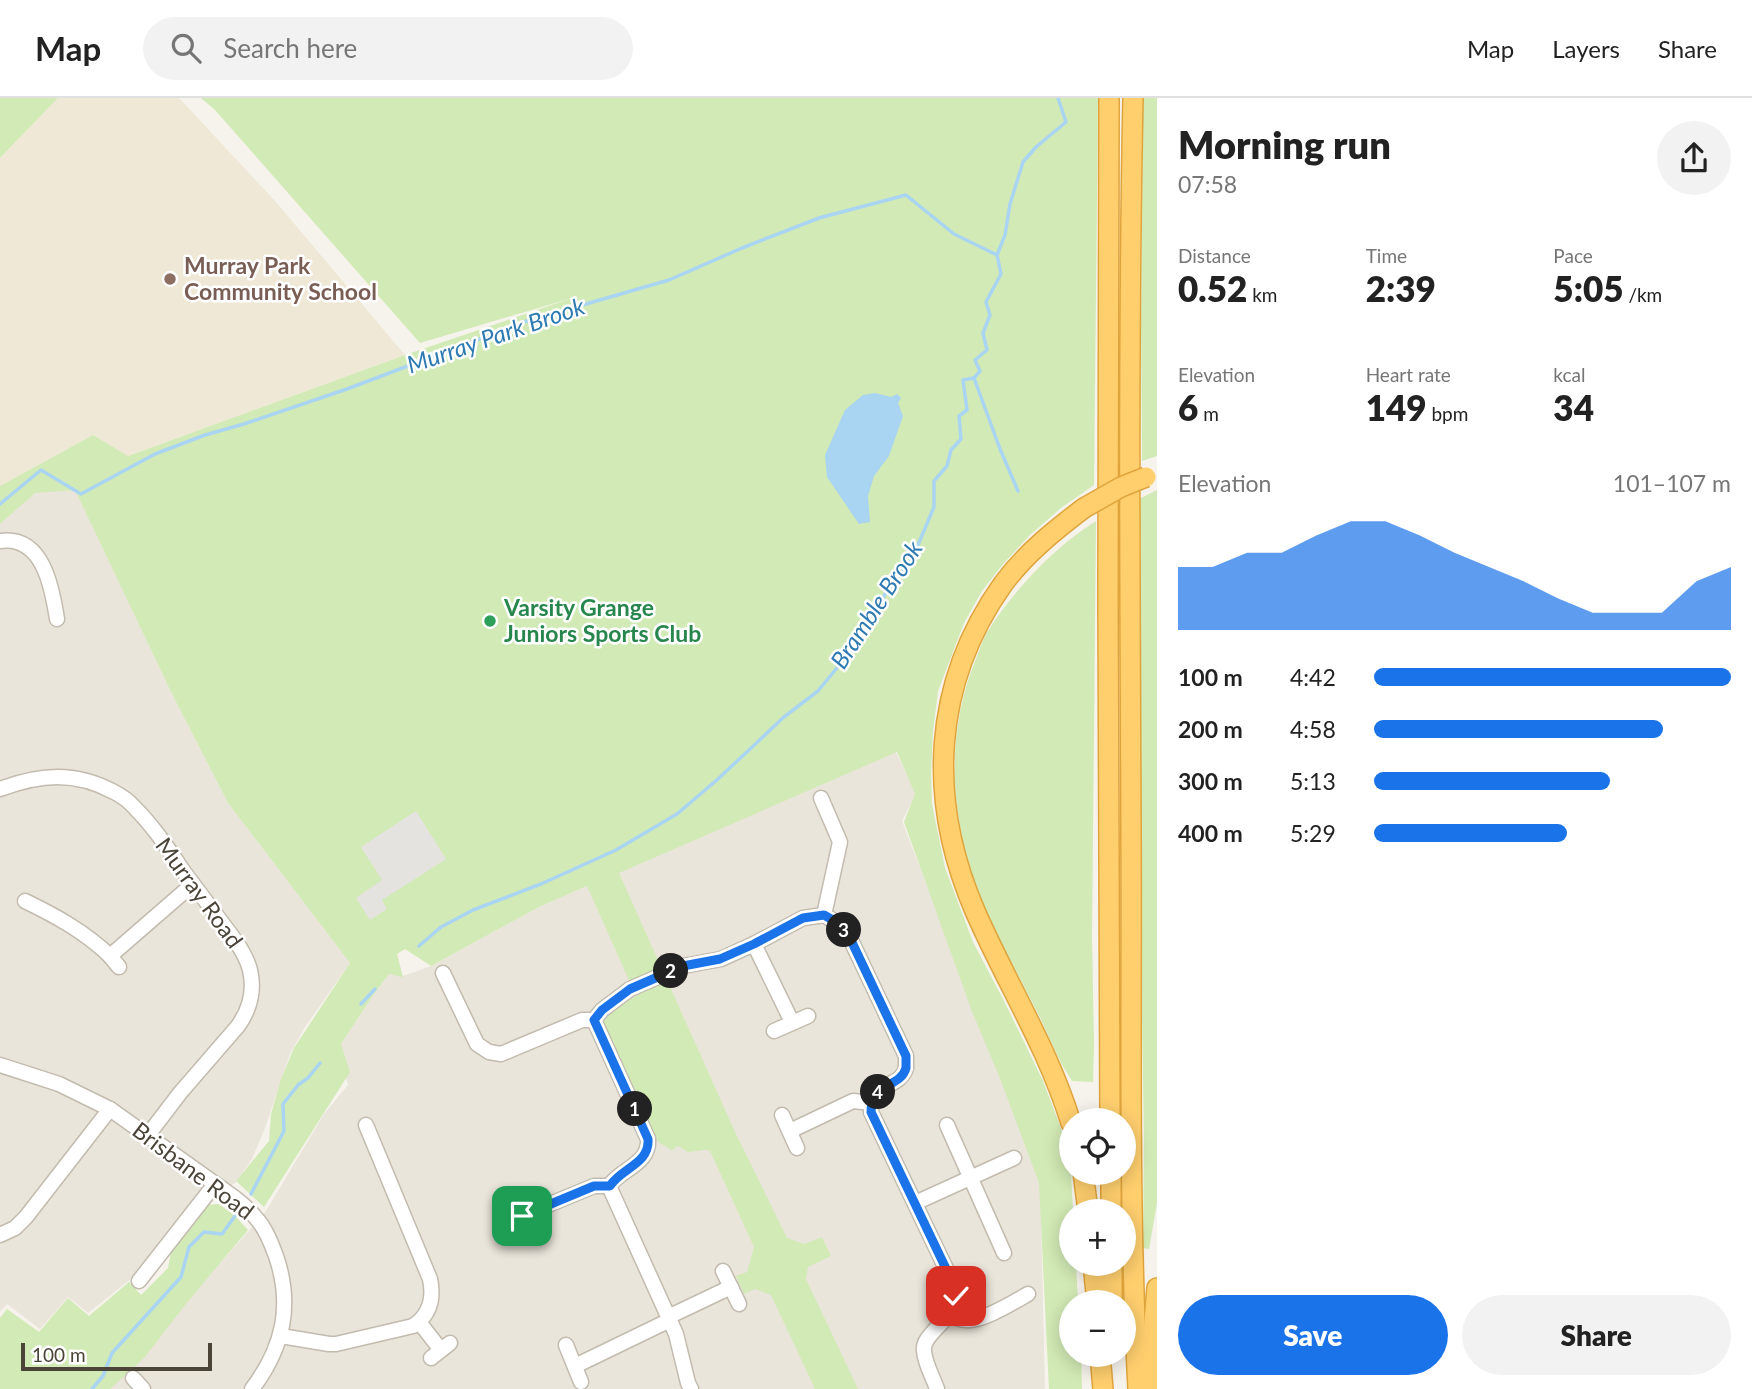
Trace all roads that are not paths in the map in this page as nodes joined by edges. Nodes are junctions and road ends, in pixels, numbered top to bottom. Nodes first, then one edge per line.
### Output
1 (1109, 98) edge
2 (1133, 98) edge
3 (1152, 475) edge
4 (0, 541) edge
5 (57, 619) dead end
6 (0, 789) edge
7 (821, 798) dead end
8 (193, 884) junction
9 (25, 901) dead end
10 (824, 915) junction
11 (754, 944) junction
12 (443, 973) dead end
13 (808, 1016) dead end
14 (594, 1020) junction
15 (792, 1022) junction
16 (774, 1031) dead end
17 (0, 1065) edge
18 (871, 1103) junction
19 (1065, 1108) edge
20 (1110, 1108) edge
21 (110, 1109) junction
22 (782, 1115) dead end
23 (947, 1125) dead end
24 (790, 1131) junction
25 (148, 1135) junction
26 (366, 1136) dead end
27 (797, 1148) dead end
28 (1014, 1158) dead end
29 (971, 1177) junction
30 (215, 1184) junction
31 (610, 1186) junction
32 (915, 1203) junction
33 (531, 1212) junction
34 (508, 1216) dead end
35 (538, 1233) dead end
36 (0, 1235) edge
37 (1004, 1253) dead end
38 (723, 1271) dead end
39 (139, 1281) dead end
40 (732, 1287) junction
41 (1157, 1288) edge
42 (1028, 1294) dead end
43 (739, 1304) dead end
44 (949, 1314) junction
45 (669, 1318) junction
46 (419, 1322) junction
47 (281, 1336) junction
48 (566, 1345) dead end
49 (441, 1350) dead end
50 (575, 1366) junction
51 (1101, 1367) edge
52 (1113, 1367) edge
53 (581, 1382) dead end
54 (252, 1389) edge
55 (691, 1389) edge
56 (937, 1389) edge
57 (1103, 1389) edge
58 (1113, 1389) edge
59 (1138, 1389) edge
60 (1148, 1389) edge

1 - 20 highway
2 - 59 highway
3 - 19 highway, bridge
4 - 5 street
6 - 8 street, Murray Road
7 - 10 street
8 - 9 street
8 - 25 street, Murray Road
10 - 11 street
10 - 18 street
11 - 14 street
11 - 15 street
12 - 14 street
13 - 15 street
14 - 31 street
15 - 16 street
17 - 21 street, Brisbane Road
18 - 24 street
18 - 32 street
21 - 25 street, Brisbane Road
21 - 36 street
22 - 24 street
23 - 29 street
24 - 27 street
25 - 30 street, Brisbane Road
26 - 46 street
28 - 29 street
29 - 32 street
29 - 37 street
30 - 39 street
30 - 47 street, Brisbane Road
31 - 33 street
31 - 45 street
32 - 44 street
33 - 34 street
33 - 35 street
38 - 40 street
40 - 43 street
40 - 45 street
41 - 60 highway
42 - 44 street
44 - 56 street
45 - 50 street
45 - 55 street
46 - 47 street
46 - 49 street
47 - 54 street, Brisbane Road
48 - 50 street
50 - 53 street
51 - 57 highway
52 - 58 highway

